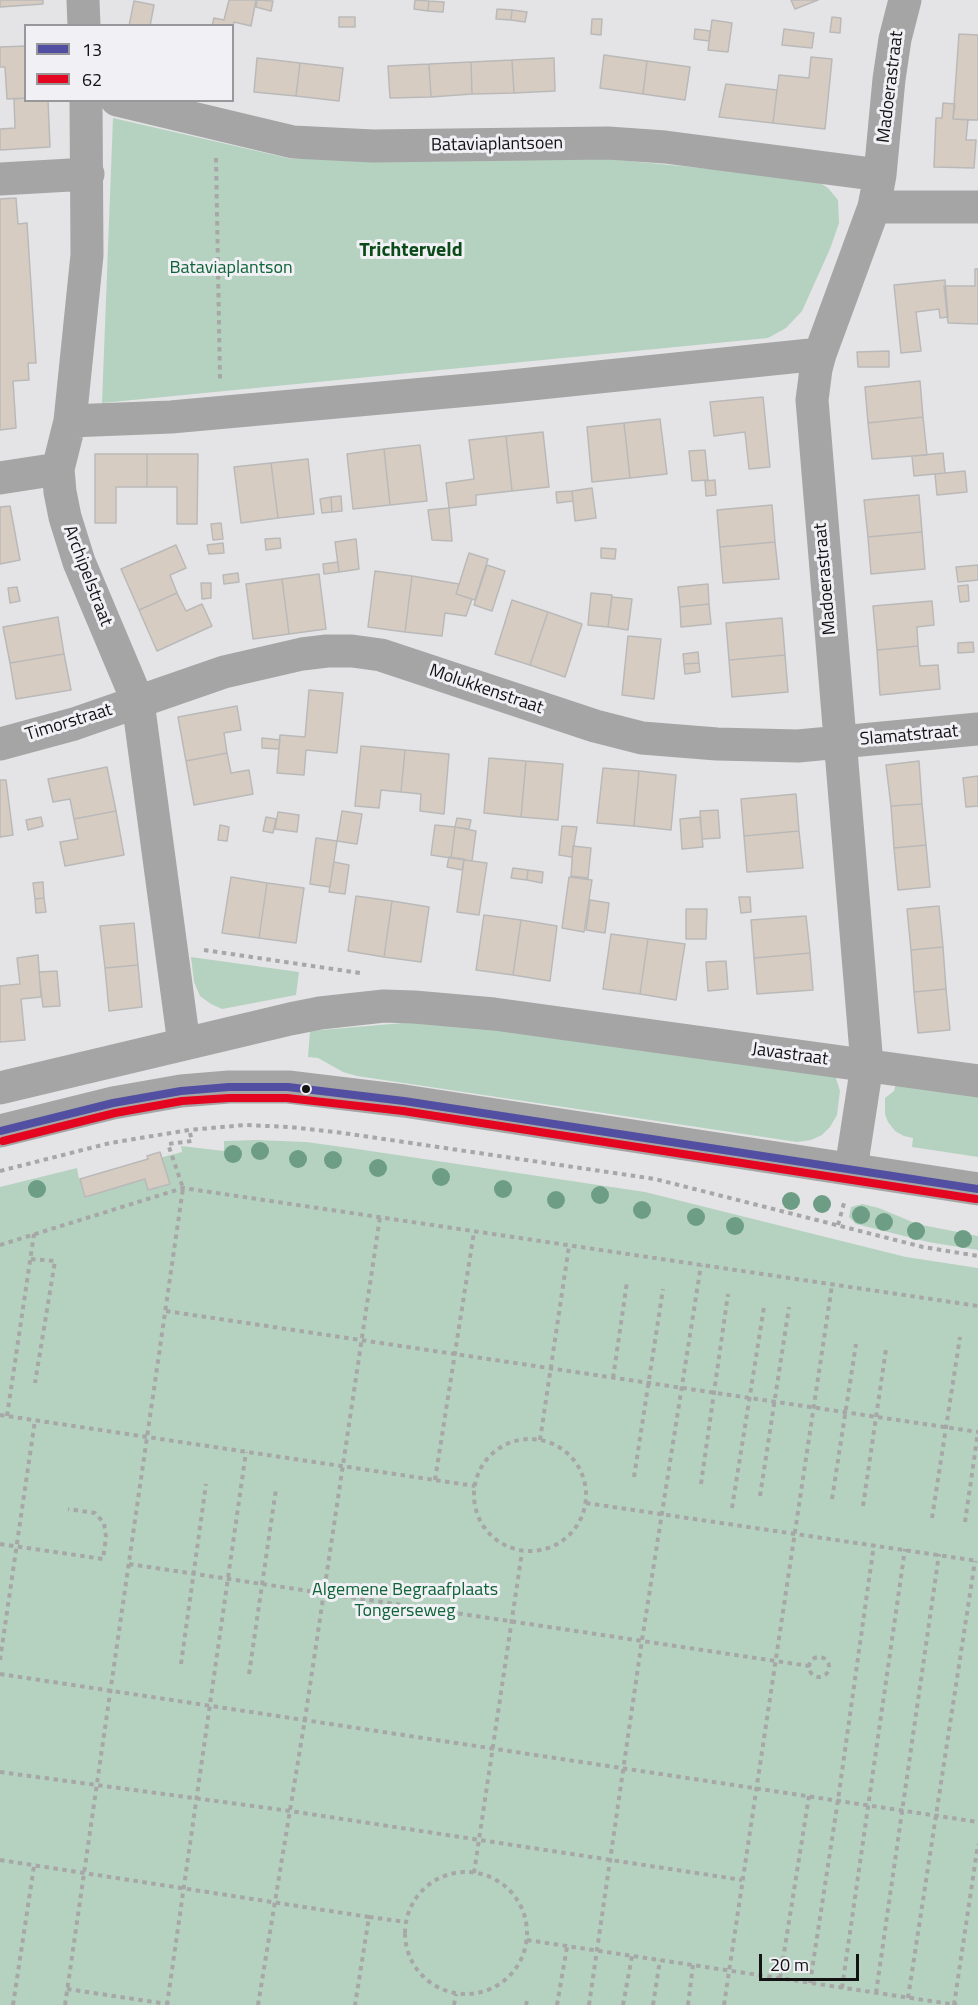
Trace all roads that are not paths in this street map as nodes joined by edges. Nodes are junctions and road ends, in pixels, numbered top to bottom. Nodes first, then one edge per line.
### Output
1 (83, 0) edge
2 (905, 0) edge
3 (84, 24) edge
4 (86, 102) edge
5 (125, 102) edge
6 (88, 174) junction
7 (880, 175) junction
8 (0, 178) edge
9 (874, 207) junction
10 (978, 207) edge
11 (820, 354) junction
12 (70, 421) junction
13 (58, 469) junction
14 (0, 478) edge
15 (138, 702) junction
16 (978, 729) edge
17 (839, 742) junction
18 (0, 744) edge
19 (184, 1044) junction
20 (867, 1065) junction
21 (978, 1081) edge
22 (0, 1088) edge
23 (0, 1131) edge
24 (848, 1183) junction
25 (978, 1189) edge

1 - 3 street
2 - 7 street, Madoerastraat
4 - 6 street, Archipelstraat
5 - 7 street, Bataviaplantsoen
6 - 8 street
6 - 12 street, Archipelstraat
7 - 9 street, Madoerastraat
9 - 10 street
9 - 11 street, Madoerastraat
11 - 12 street
11 - 17 street, Madoerastraat
12 - 13 street, Archipelstraat
13 - 14 street
13 - 15 street, Archipelstraat
15 - 17 street, Molukkenstraat
15 - 18 street, Timorstraat
15 - 19 street, Archipelstraat
16 - 17 street, Slamatstraat
17 - 20 street, Madoerastraat
19 - 20 street, Javastraat
19 - 22 street, Javastraat
20 - 21 street, Javastraat
20 - 24 street, Madoerastraat
23 - 24 street
24 - 25 street

